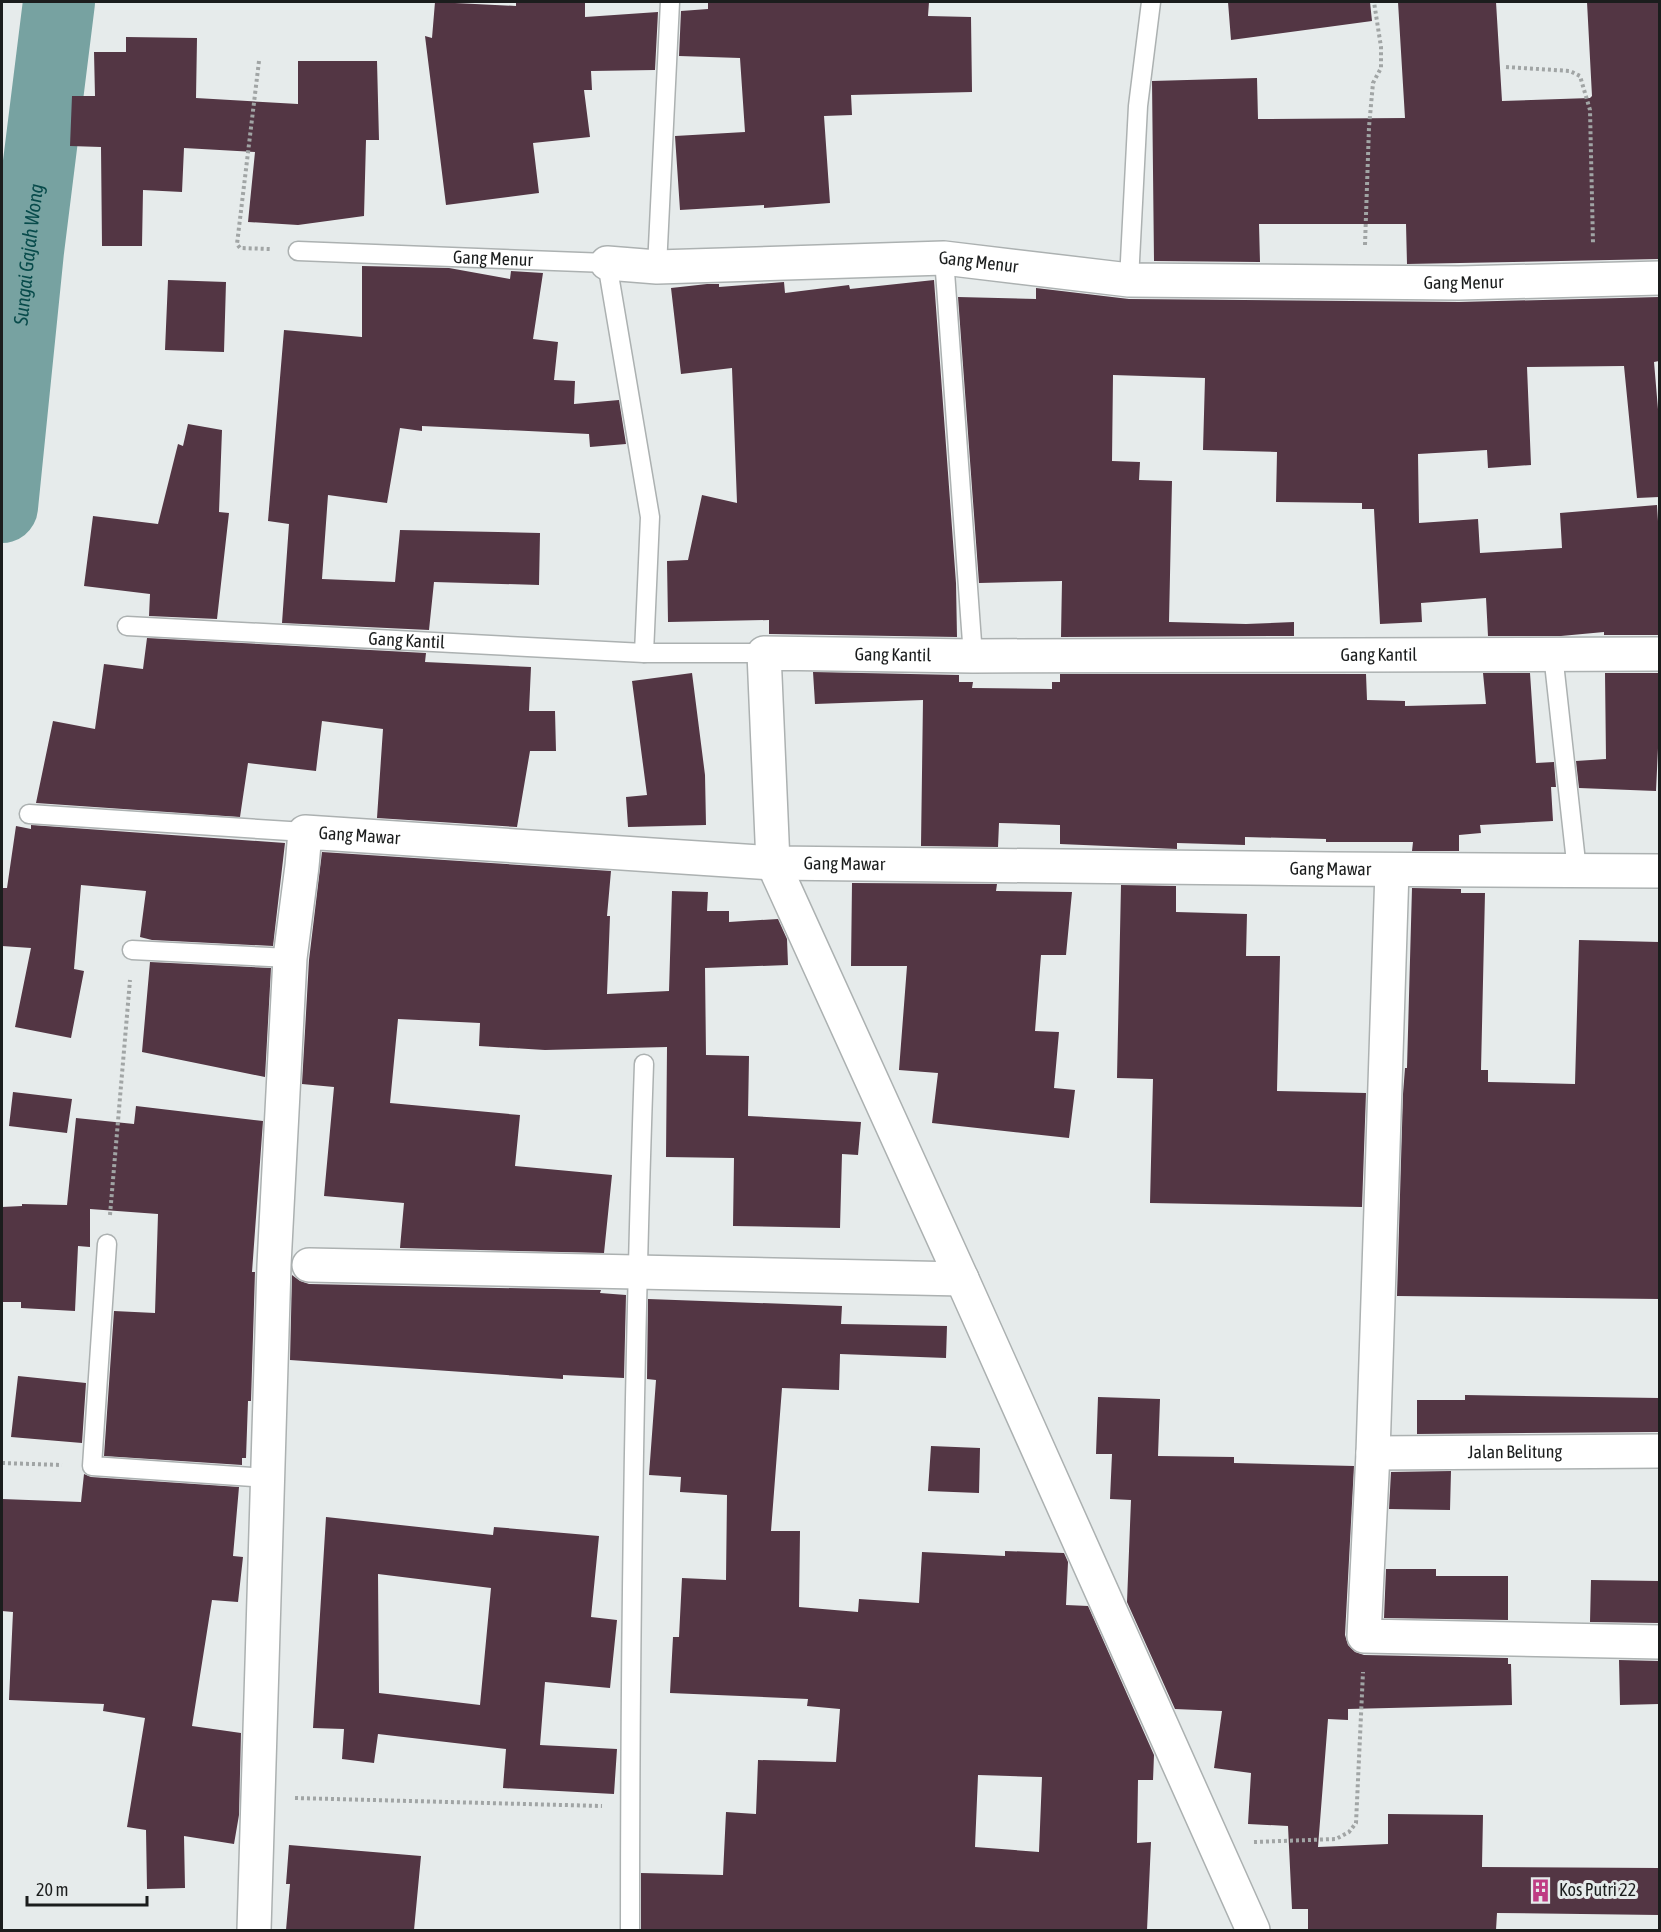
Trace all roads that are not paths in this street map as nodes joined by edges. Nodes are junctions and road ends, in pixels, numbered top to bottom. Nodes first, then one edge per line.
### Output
1 (670, 2) edge
2 (1151, 2) edge
3 (298, 251) road end
4 (944, 258) junction
5 (607, 263) junction
6 (657, 267) junction
7 (1659, 278) edge
8 (1129, 280) junction
9 (127, 626) dead end
10 (644, 653) junction
11 (764, 653) junction
12 (1553, 654) junction
13 (1659, 654) edge
14 (973, 656) junction
15 (29, 814) dead end
16 (304, 832) junction
17 (773, 863) junction
18 (1392, 870) junction
19 (1577, 870) junction
20 (1659, 871) edge
21 (132, 950) road end
22 (290, 958) junction
23 (644, 1064) dead end
24 (107, 1244) road end
25 (309, 1265) dead end
26 (637, 1272) junction
27 (962, 1279) junction
28 (1659, 1451) edge
29 (1373, 1453) junction
30 (267, 1478) junction
31 (1659, 1642) edge
32 (254, 1930) edge
33 (630, 1930) edge
34 (1253, 1930) edge

1 - 6 lane
2 - 8 lane
3 - 5 lane, Gang Menur
4 - 6 street, Gang Menur
4 - 8 street, Gang Menur
4 - 14 lane
5 - 6 street, Gang Menur
5 - 10 lane
7 - 8 street, Gang Menur
9 - 10 lane, Gang Kantil
10 - 11 lane, Gang Kantil
11 - 14 street, Gang Kantil
11 - 17 street
12 - 13 street, Gang Kantil
12 - 14 street, Gang Kantil
12 - 19 lane
15 - 16 lane, Gang Mawar
16 - 17 street, Gang Mawar
16 - 22 street
17 - 18 street, Gang Mawar
17 - 27 street
18 - 19 street, Gang Mawar
18 - 29 street
19 - 20 street, Gang Mawar
21 - 22 lane
22 - 30 street
23 - 26 lane
24 - 30 lane
25 - 26 street
26 - 27 street
26 - 33 lane
27 - 34 street
28 - 29 street, Jalan Belitung
29 - 31 street
30 - 32 street

